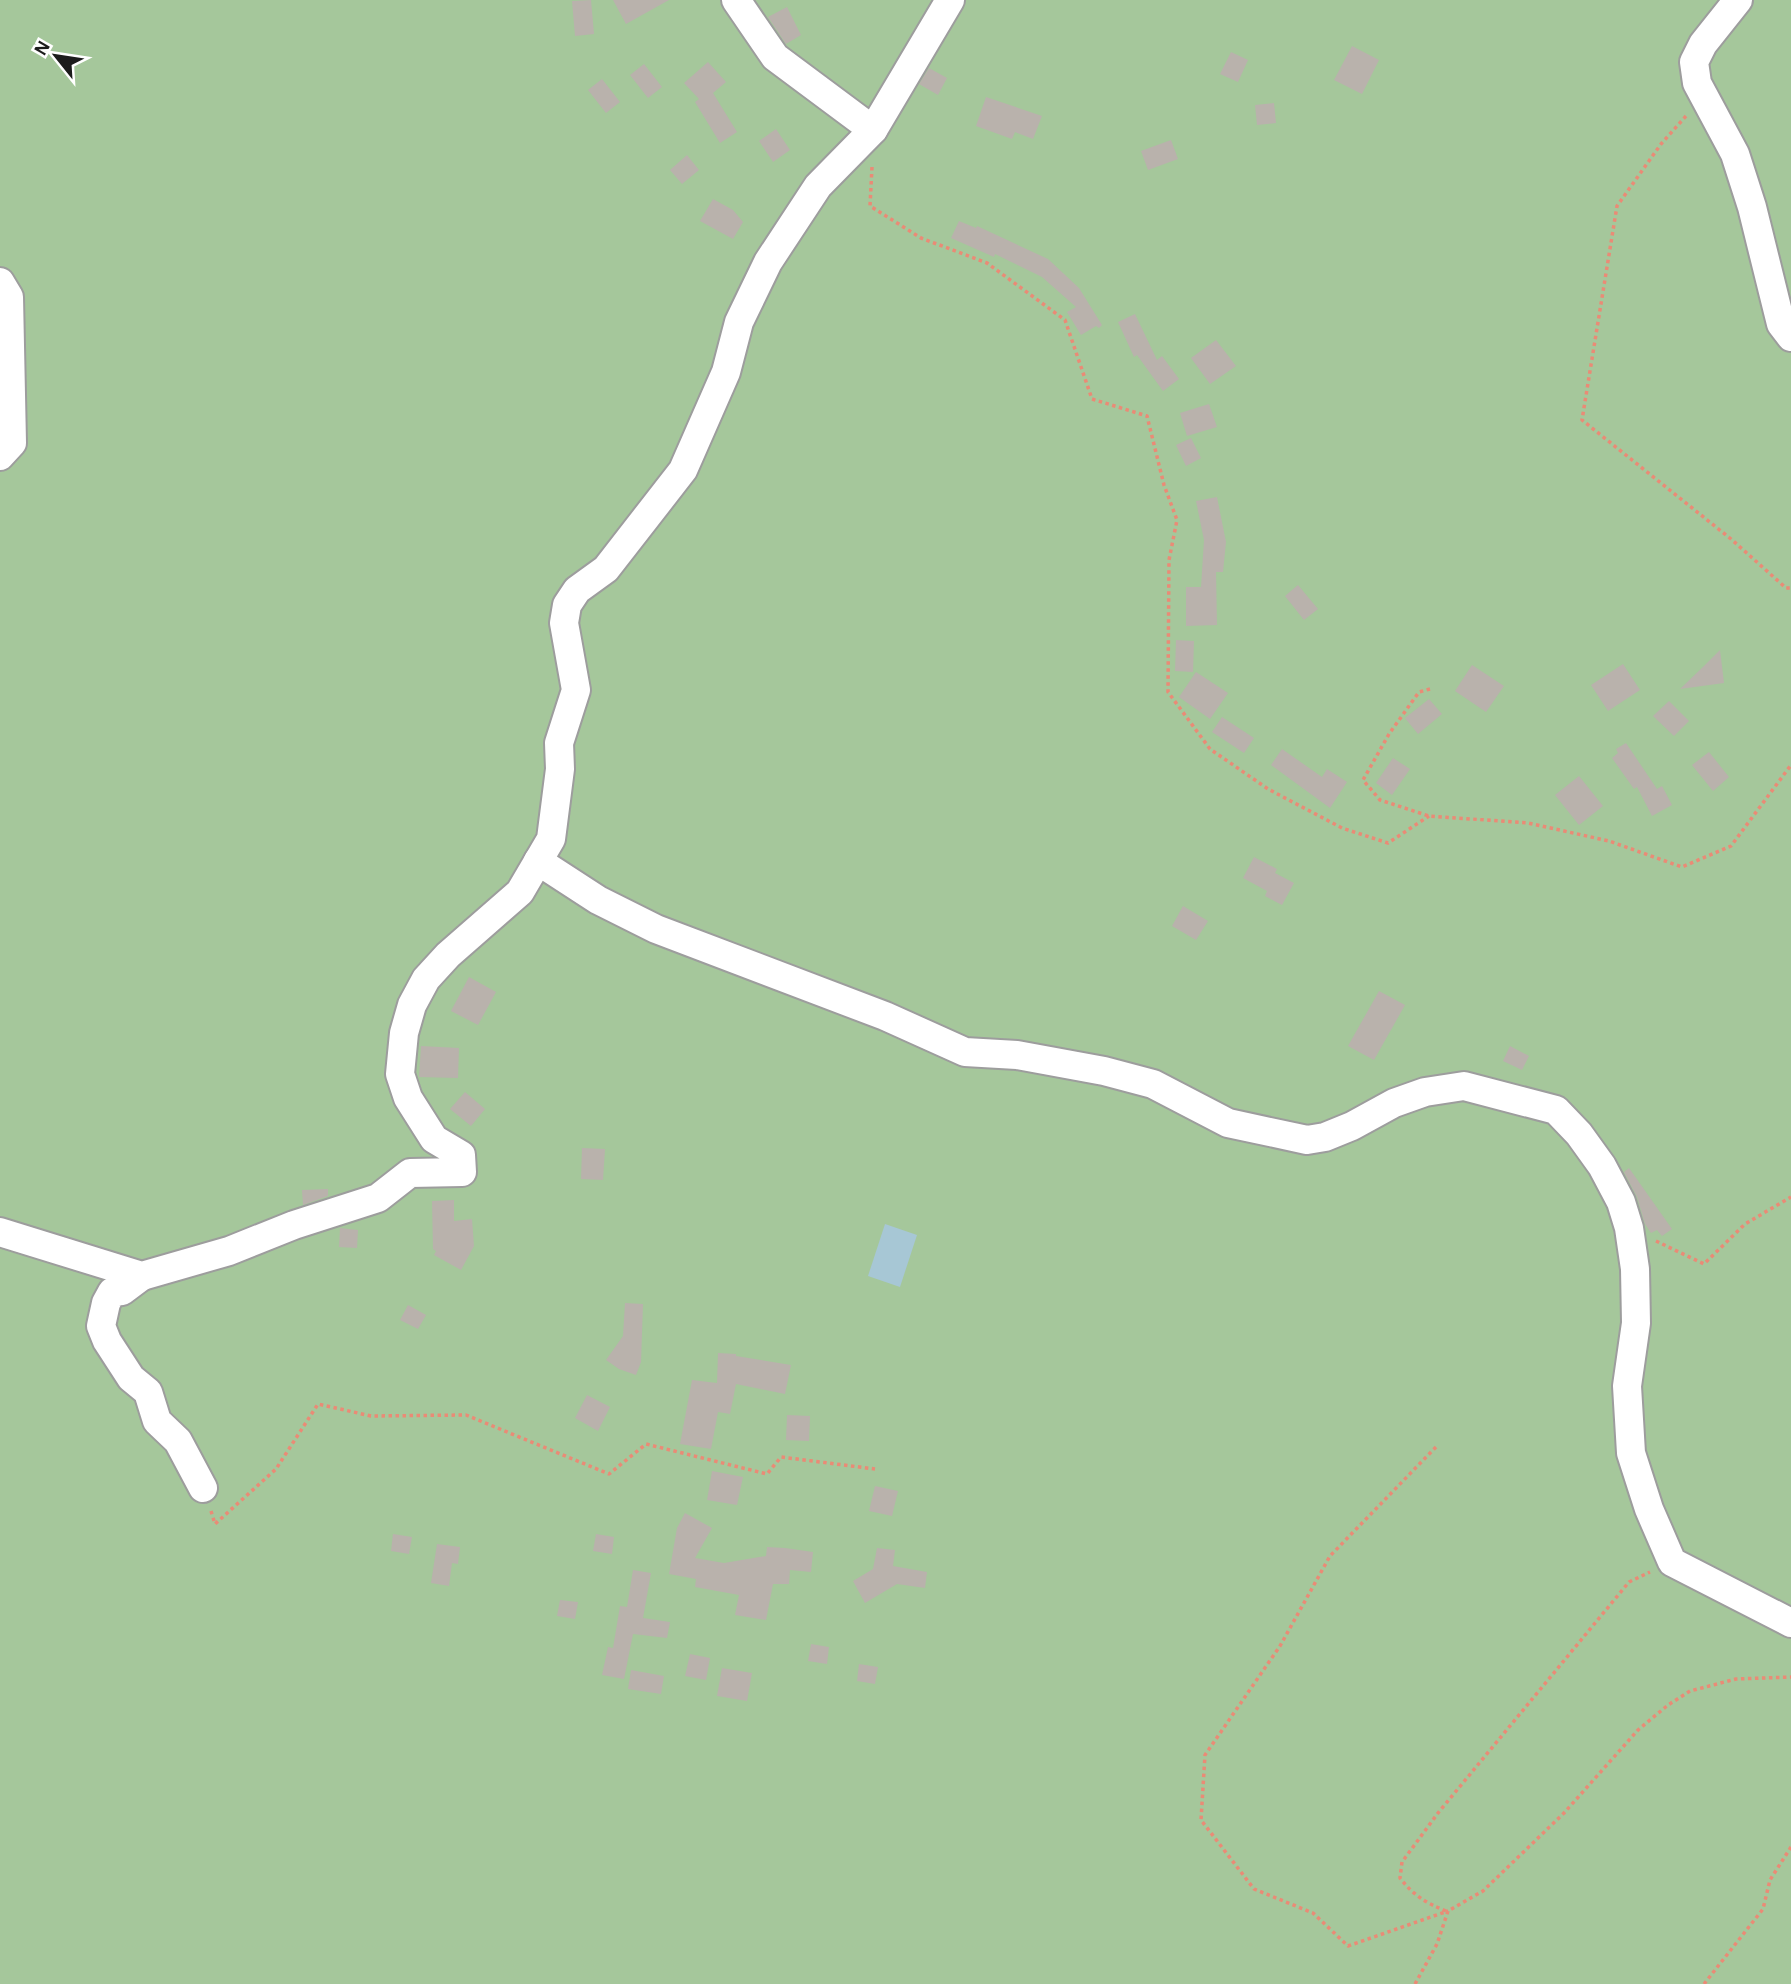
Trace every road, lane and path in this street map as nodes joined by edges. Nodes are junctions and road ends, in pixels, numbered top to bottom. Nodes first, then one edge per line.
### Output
1 (736, 0) edge
2 (950, 0) edge
3 (1738, 0) edge
4 (1704, 96) junction
5 (873, 130) junction
6 (0, 282) edge
7 (1791, 337) edge
8 (0, 456) edge
9 (1791, 588) edge
10 (1430, 690) dead end
11 (1791, 765) edge
12 (1429, 816) junction
13 (538, 861) junction
14 (1791, 1197) edge
15 (1629, 1228) junction
16 (0, 1232) edge
17 (142, 1276) junction
18 (1436, 1447) dead end
19 (875, 1469) dead end
20 (204, 1488) joint
21 (1672, 1562) junction
22 (1791, 1623) edge
23 (1791, 1677) edge
24 (1791, 1847) edge
25 (1448, 1911) junction
26 (1415, 1984) edge
27 (1704, 1984) edge

1 - 5 street
2 - 5 street
3 - 4 street
4 - 7 street
4 - 9 path
5 - 12 path
5 - 13 street
6 - 8 street
10 - 12 path
11 - 12 path
13 - 15 street
13 - 17 street
14 - 15 path
15 - 21 street
16 - 17 street
17 - 20 street
18 - 25 path
19 - 20 path
21 - 22 street
21 - 25 path
23 - 25 path
24 - 27 path
25 - 26 path

